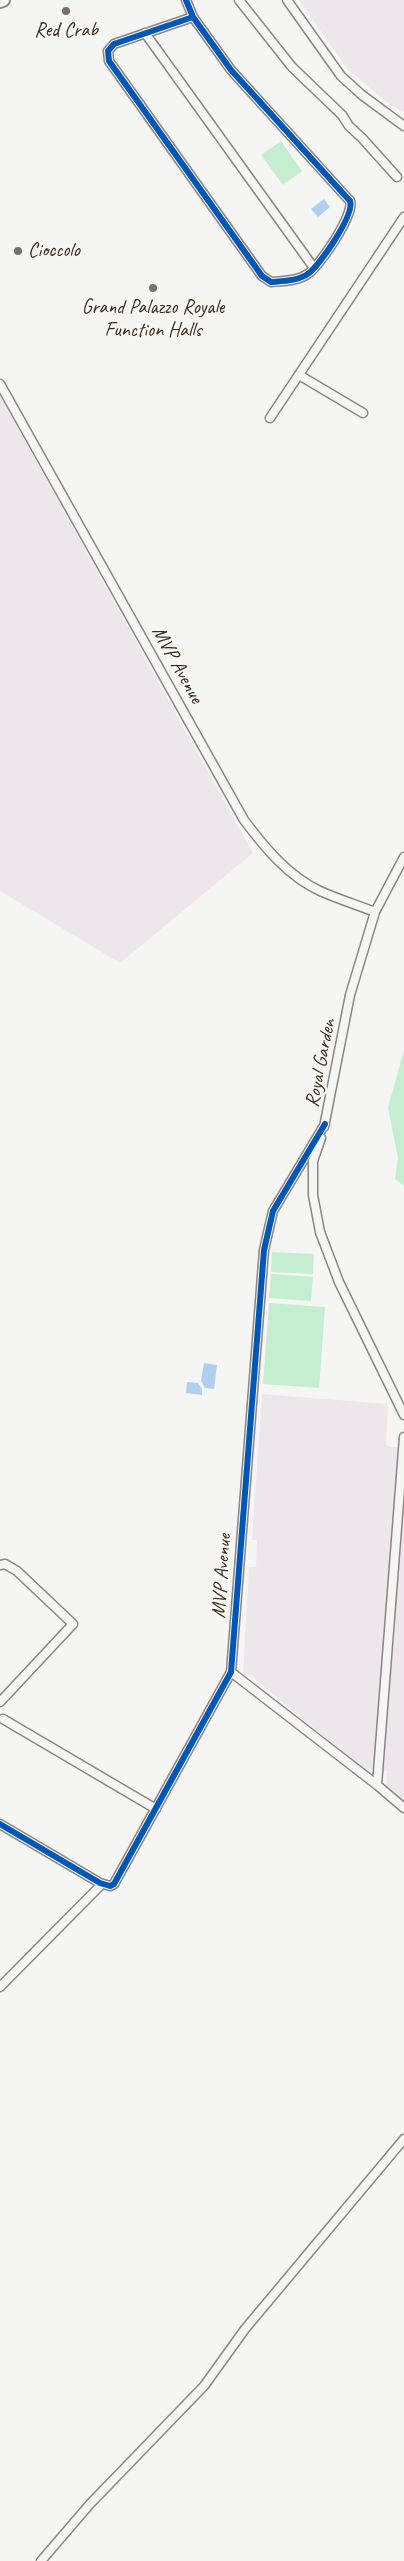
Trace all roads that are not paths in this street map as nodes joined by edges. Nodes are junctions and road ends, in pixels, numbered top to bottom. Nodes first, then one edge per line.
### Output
1 (186, 0) edge
2 (239, 0) edge
3 (287, 0) edge
4 (193, 18) junction
5 (145, 33) junction
6 (404, 126) edge
7 (397, 177) dead end
8 (404, 217) edge
9 (314, 268) junction
10 (299, 375) junction
11 (0, 384) edge
12 (363, 414) dead end
13 (270, 418) dead end
14 (404, 857) edge
15 (375, 912) junction
16 (325, 1124) junction
17 (404, 1414) edge
18 (404, 1436) edge
19 (0, 1565) edge
20 (232, 1672) junction
21 (0, 1702) edge
22 (3, 1720) dead end
23 (377, 1785) junction
24 (404, 1808) edge
25 (156, 1809) junction
26 (0, 1824) edge
27 (102, 1884) junction
28 (0, 1987) edge
29 (404, 2139) edge
30 (41, 2561) edge

1 - 4 street
2 - 7 street
3 - 6 street
4 - 5 street
4 - 9 street
5 - 9 street
5 - 9 street
8 - 10 street
10 - 12 street
10 - 13 street
11 - 15 street, MVP Avenue
14 - 15 street, Royal Garden
15 - 16 street, Royal Garden
16 - 17 street, Royal Garden
16 - 20 street, MVP Avenue
18 - 23 street
19 - 21 street
20 - 23 street
20 - 25 street, MVP Avenue
22 - 25 street
23 - 24 street
25 - 27 street, MVP Avenue
26 - 27 street
27 - 28 street
29 - 30 street

